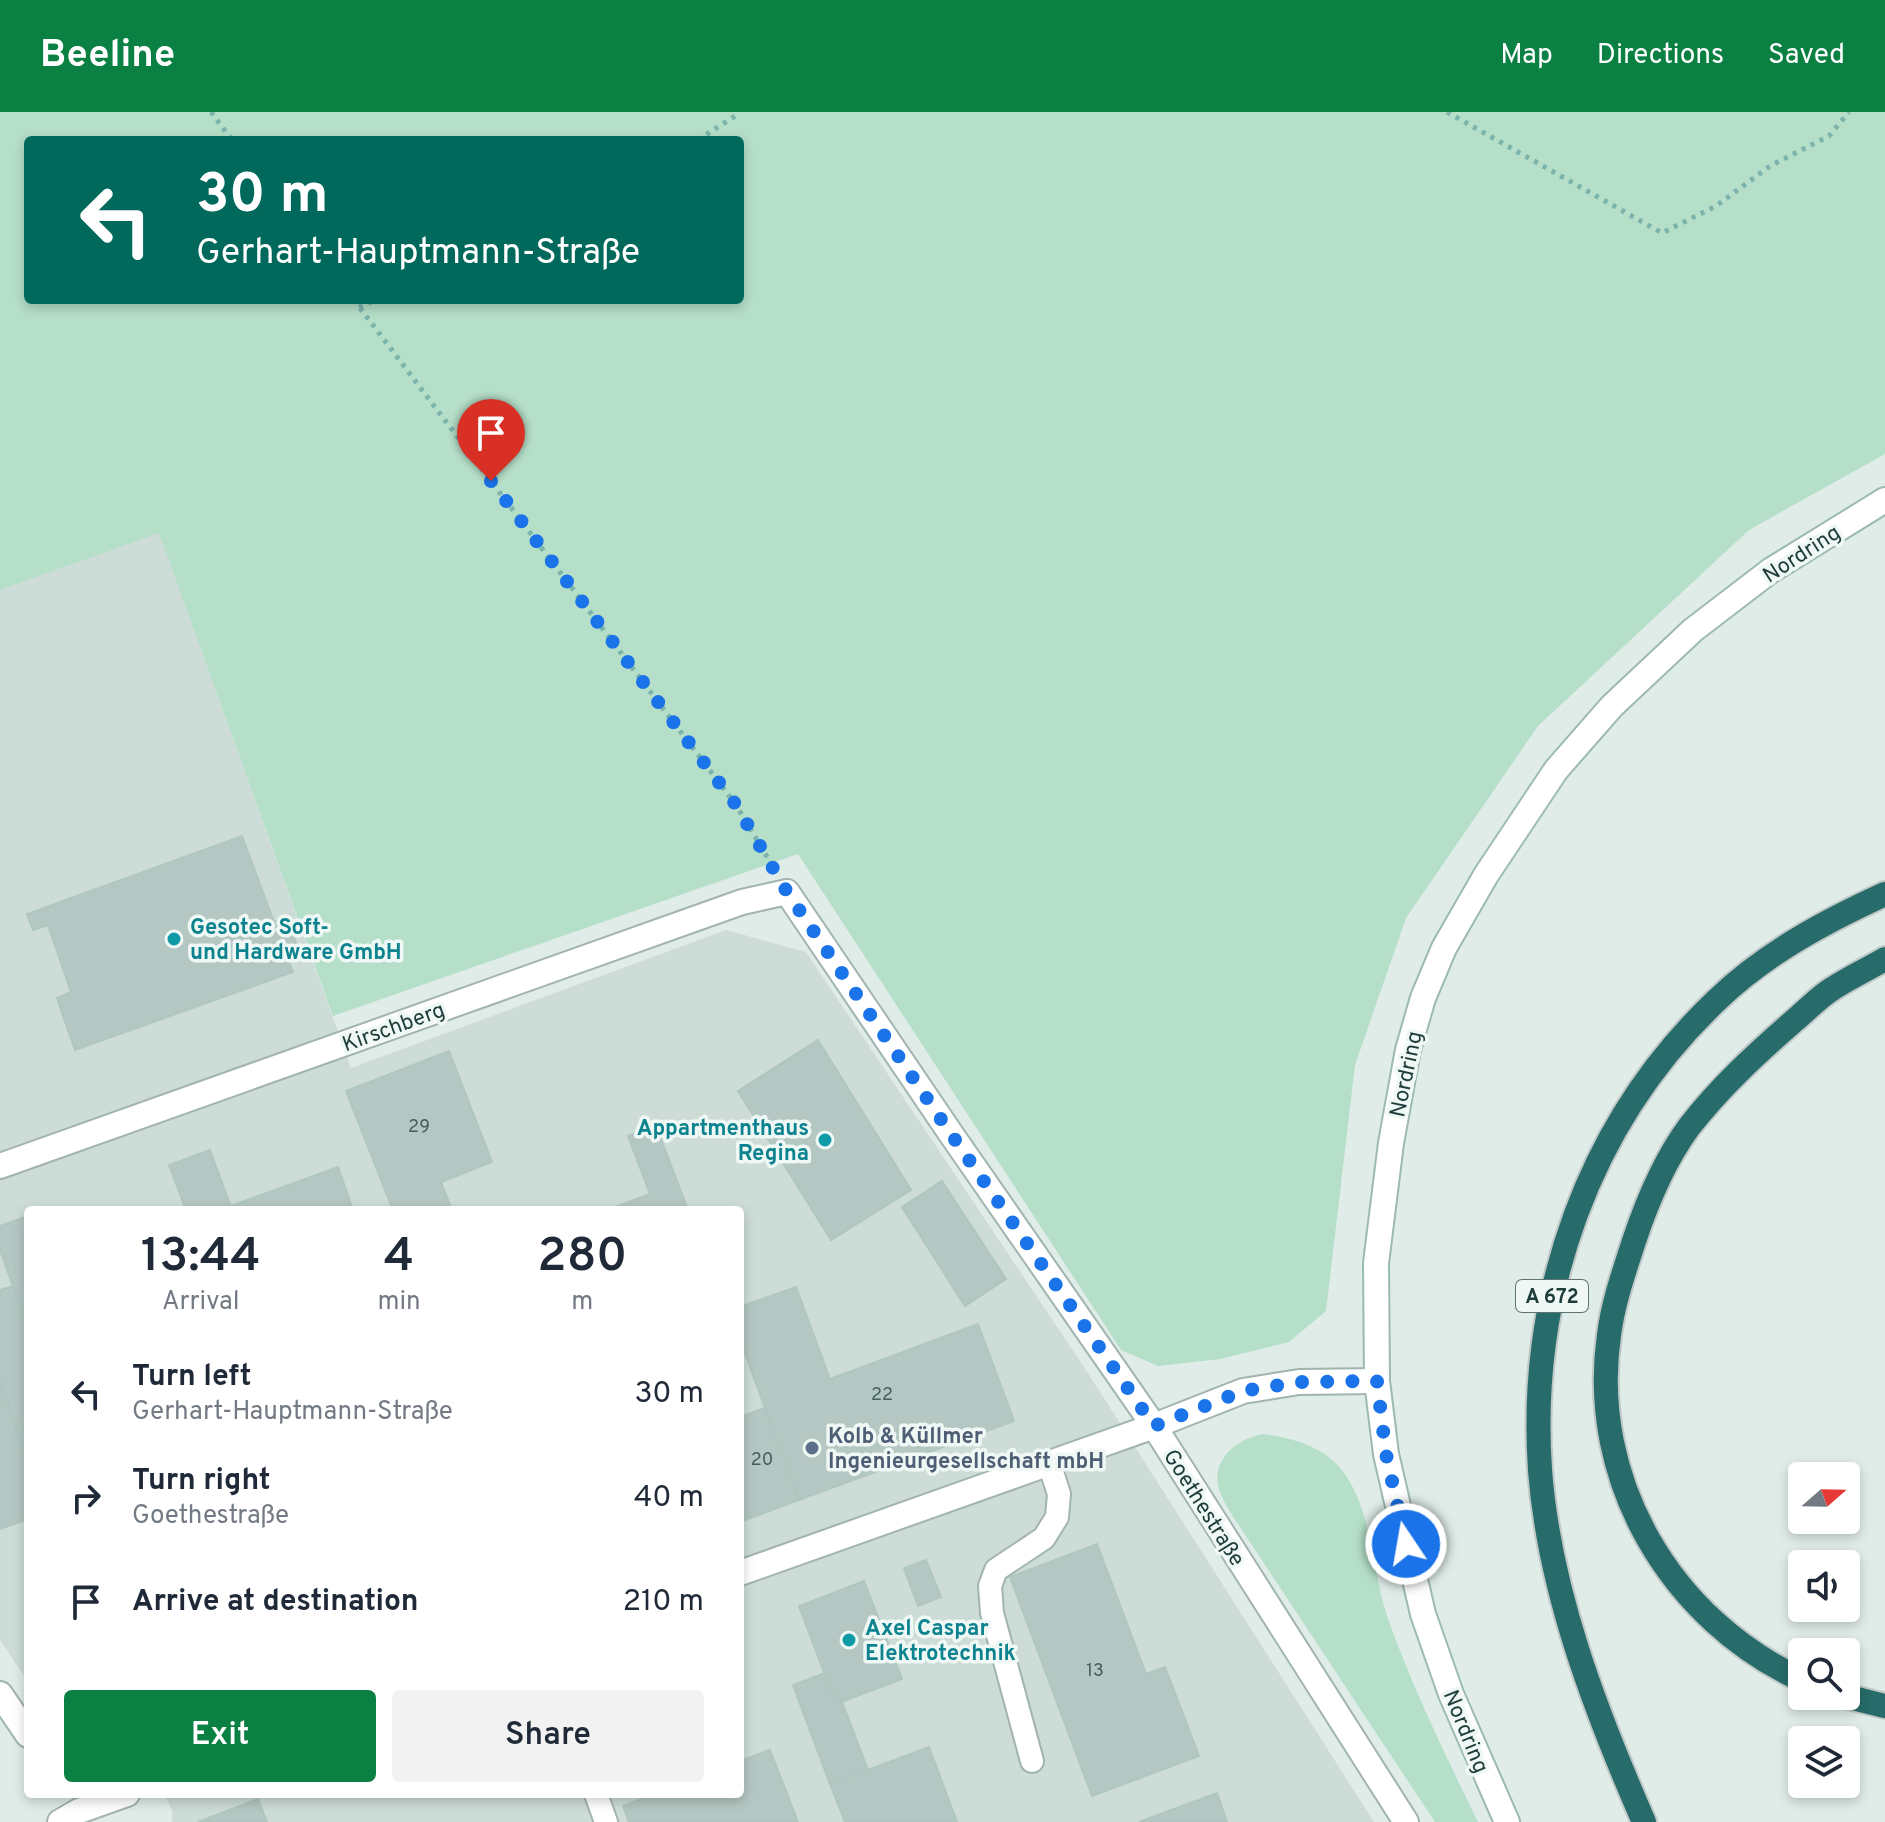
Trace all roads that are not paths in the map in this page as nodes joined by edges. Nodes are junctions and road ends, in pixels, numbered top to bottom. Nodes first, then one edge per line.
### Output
1 (1885, 500) edge
2 (787, 892) joint
3 (1885, 894) edge
4 (1885, 959) edge
5 (0, 1166) edge
6 (1377, 1381) junction
7 (1154, 1426) junction
8 (1049, 1463) junction
9 (744, 1572) edge
10 (1788, 1674) edge
11 (0, 1694) edge
12 (1860, 1700) edge
13 (1885, 1706) edge
14 (24, 1729) edge
15 (1032, 1761) dead end
16 (115, 1798) edge
17 (597, 1798) edge
18 (73, 1812) edge
19 (606, 1822) edge
20 (1406, 1822) edge
21 (1507, 1822) edge
22 (1644, 1822) edge

1 - 6 street, Nordring
2 - 5 street, Kirschberg
2 - 7 street, Goethestraße
3 - 22 highway, A 672
4 - 10 highway, A 672
6 - 7 street
6 - 21 street, Nordring
7 - 8 street
7 - 20 street, Goethestraße
8 - 9 street
8 - 15 lane
11 - 14 street
12 - 13 highway
16 - 18 street
17 - 19 lane

